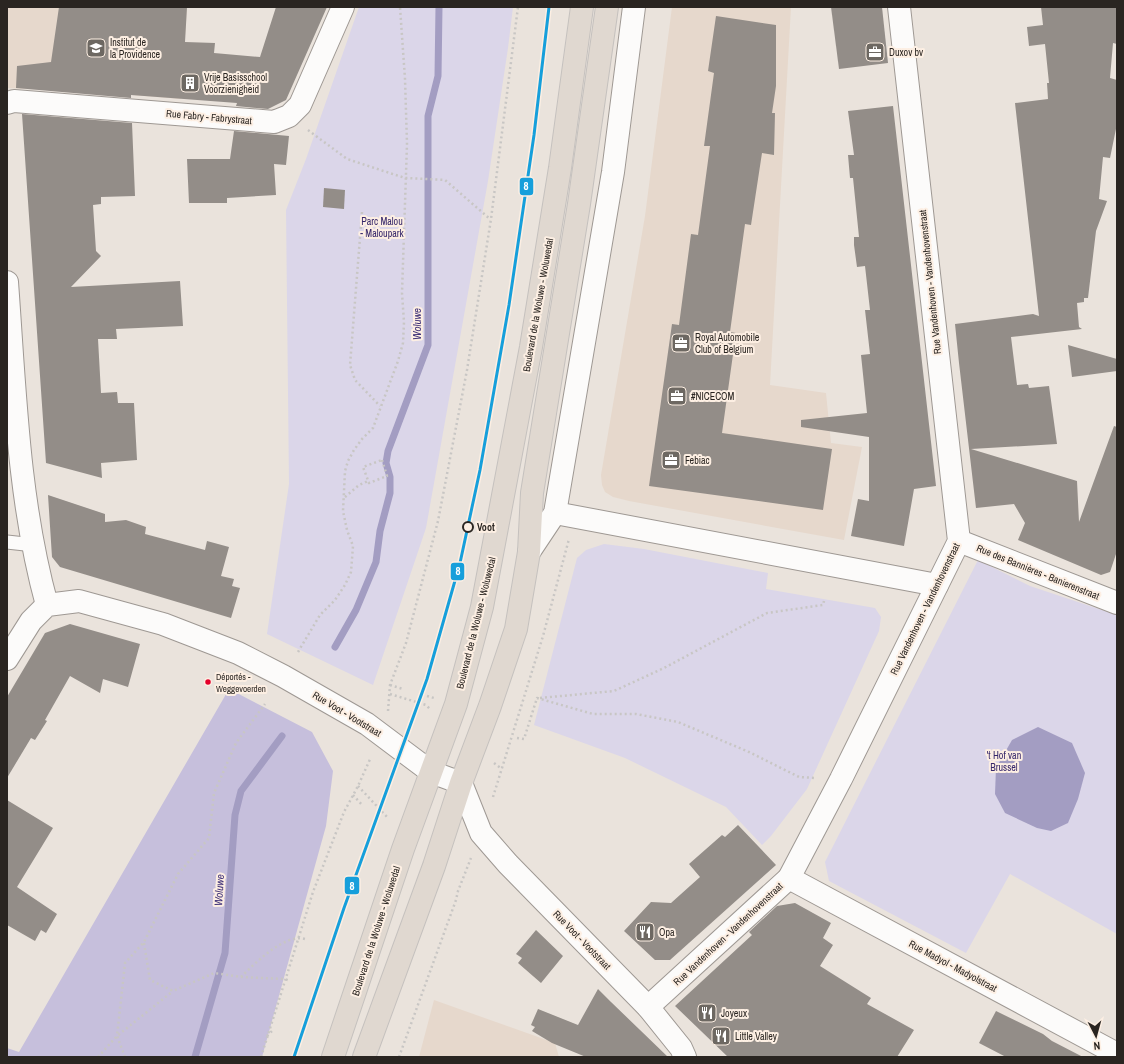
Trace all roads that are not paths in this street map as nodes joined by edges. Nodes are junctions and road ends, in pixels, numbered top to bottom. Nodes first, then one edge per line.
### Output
1 (343, 7) edge
2 (582, 7) edge
3 (607, 7) edge
4 (634, 7) edge
5 (900, 7) edge
6 (7, 103) edge
7 (7, 282) edge
8 (555, 513) junction
9 (959, 541) junction
10 (7, 542) edge
11 (34, 545) junction
12 (529, 552) junction
13 (937, 585) junction
14 (1115, 597) edge
15 (47, 605) junction
16 (7, 659) edge
17 (431, 772) junction
18 (461, 783) junction
19 (789, 878) junction
20 (648, 1007) junction
21 (1117, 1054) edge
22 (333, 1057) edge
23 (364, 1057) edge
24 (685, 1057) edge

1 - 6 street, Rue Fabry - Fabrystraat
2 - 17 highway, Boulevard de la Woluwe - Woluwedal
3 - 12 highway
4 - 8 street
5 - 9 street, Rue Vandenhoven - Vandenhovenstraat
7 - 11 street
8 - 12 street
8 - 13 street
9 - 13 street, Rue Vandenhoven - Vandenhovenstraat
9 - 14 street, Rue des Bannières - Banierenstraat
10 - 11 lane
11 - 15 street
12 - 18 highway
13 - 19 street, Rue Vandenhoven - Vandenhovenstraat
15 - 16 street
15 - 17 street, Rue Voot - Vootstraat
17 - 18 street, Rue Voot - Vootstraat
17 - 22 highway, Boulevard de la Woluwe - Woluwedal
18 - 20 street, Rue Voot - Vootstraat
18 - 23 highway
19 - 20 street, Rue Vandenhoven - Vandenhovenstraat
19 - 21 street, Rue Madyol - Madyolstraat
20 - 24 street, Rue Voot - Vootstraat

